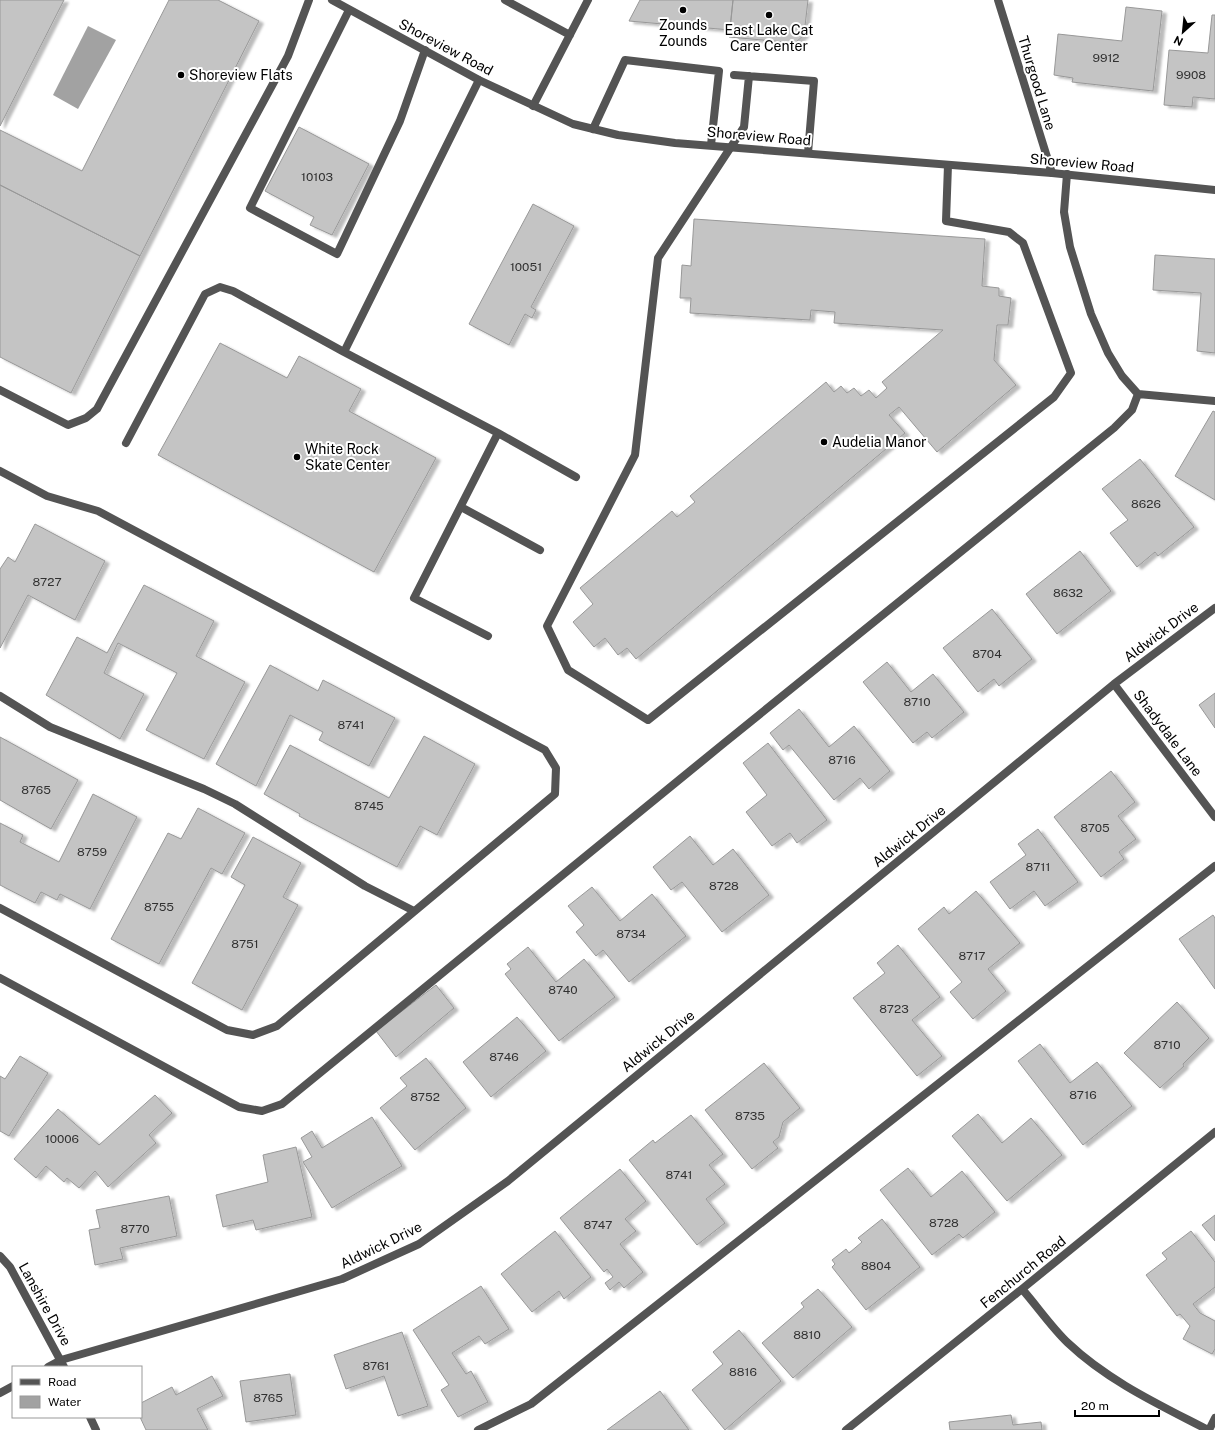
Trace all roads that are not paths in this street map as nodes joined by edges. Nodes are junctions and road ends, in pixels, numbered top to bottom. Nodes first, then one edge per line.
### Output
1 (309, 0) edge
2 (332, 0) edge
3 (504, 0) edge
4 (588, 0) edge
5 (998, 0) edge
6 (350, 10) junction
7 (570, 35) junction
8 (425, 50) junction
9 (734, 75) dead end
10 (749, 76) junction
11 (479, 80) junction
12 (533, 106) junction
13 (593, 129) junction
14 (711, 145) junction
15 (731, 147) junction
16 (808, 153) junction
17 (948, 165) junction
18 (1052, 173) junction
19 (1067, 174) junction
20 (1215, 190) edge
21 (344, 352) junction
22 (0, 390) edge
23 (1138, 394) junction
24 (1215, 401) edge
25 (498, 433) junction
26 (126, 443) dead end
27 (0, 471) edge
28 (576, 477) dead end
29 (461, 507) junction
30 (540, 550) dead end
31 (1215, 608) edge
32 (488, 636) dead end
33 (1114, 684) junction
34 (0, 696) edge
35 (1215, 817) edge
36 (1215, 866) edge
37 (0, 908) edge
38 (414, 911) junction
39 (0, 978) edge
40 (1215, 1132) edge
41 (0, 1256) edge
42 (1022, 1289) junction
43 (62, 1363) edge
44 (52, 1366) edge
45 (12, 1387) edge
46 (0, 1393) edge
47 (90, 1418) edge
48 (1215, 1418) edge
49 (96, 1430) edge
50 (478, 1430) edge
51 (846, 1430) edge
52 (1208, 1430) edge

1 - 22 street
2 - 6 street, Shoreview Road
3 - 7 street
4 - 7 street
5 - 18 street, Thurgood Lane
6 - 8 street, Shoreview Road
6 - 8 street
7 - 12 street
8 - 11 street, Shoreview Road
9 - 10 street
10 - 15 street
10 - 16 street
11 - 12 street, Shoreview Road
11 - 21 street
12 - 13 street, Shoreview Road
13 - 14 street, Shoreview Road
13 - 14 street
14 - 15 street, Shoreview Road
15 - 16 street, Shoreview Road
15 - 17 street
16 - 17 street, Shoreview Road
17 - 18 street, Shoreview Road
18 - 19 street, Shoreview Road
19 - 20 street, Shoreview Road
19 - 23 street
21 - 25 street
21 - 26 street
23 - 24 street
23 - 39 street
25 - 28 street
25 - 29 street
27 - 38 street
29 - 30 street
29 - 32 street
31 - 33 street, Aldwick Drive
33 - 35 street, Shadydale Lane
33 - 43 street, Aldwick Drive
34 - 38 street
36 - 50 street
37 - 38 street
40 - 42 street, Fenchurch Road
41 - 43 street, Lanshire Drive
42 - 51 street, Fenchurch Road
42 - 52 street
43 - 44 street, Aldwick Drive
45 - 46 street
47 - 49 street
48 - 52 street

